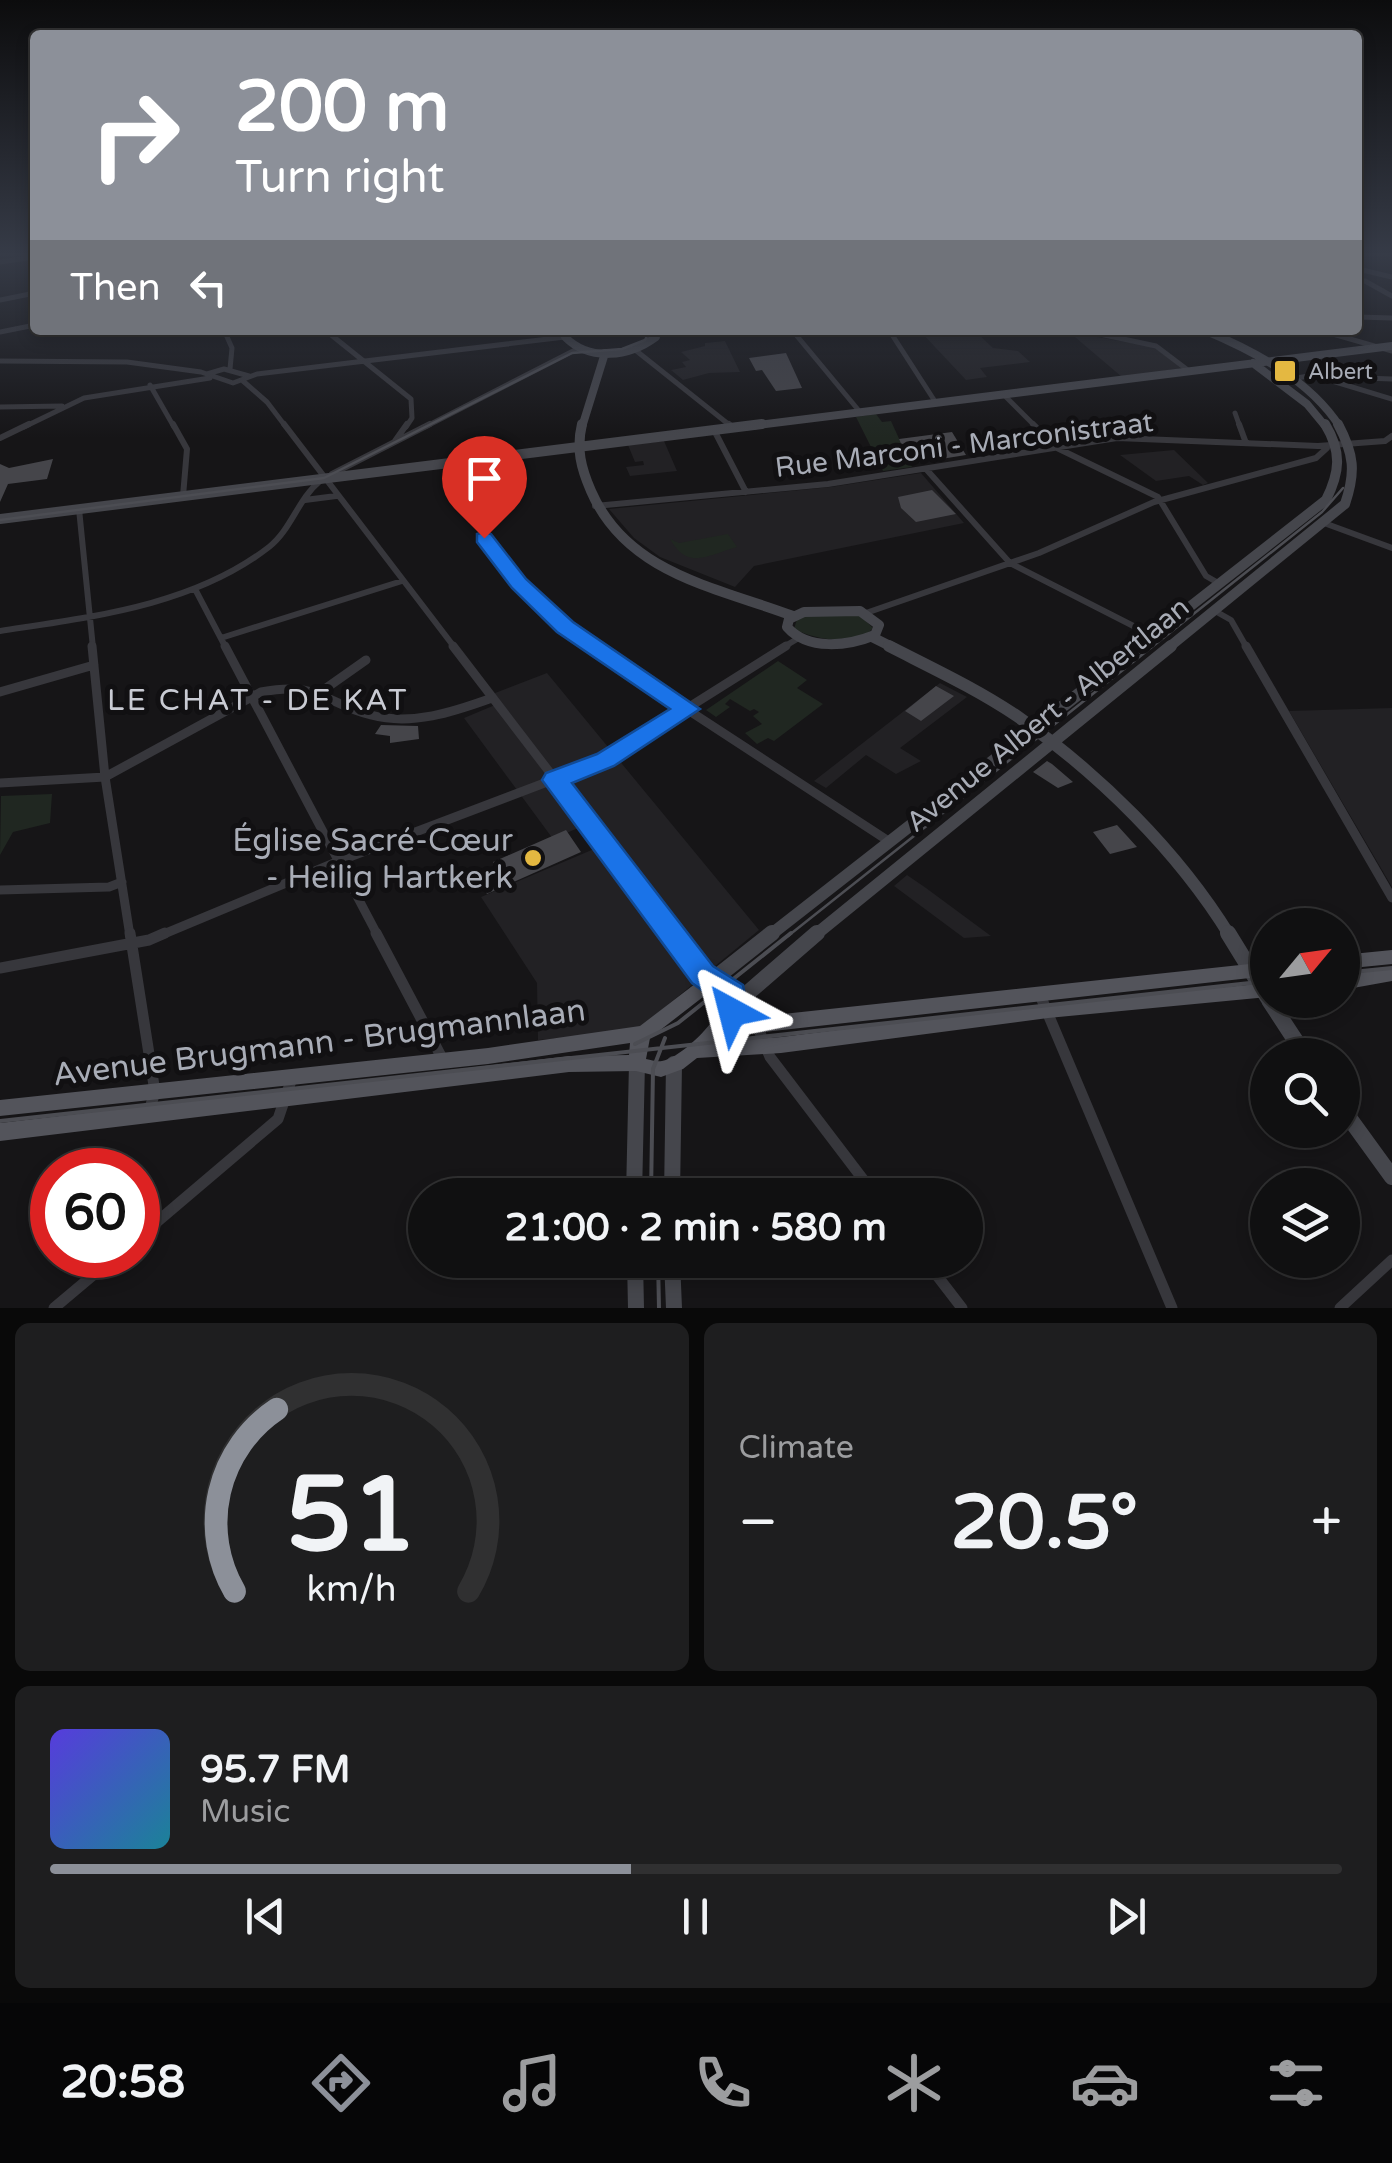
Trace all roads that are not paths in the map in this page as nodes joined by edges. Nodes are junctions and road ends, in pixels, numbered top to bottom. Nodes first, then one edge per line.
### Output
1 (1362, 317) edge
2 (1392, 318) edge
3 (30, 326) edge
4 (0, 332) edge
5 (226, 335) edge
6 (331, 335) edge
7 (558, 335) edge
8 (566, 335) edge
9 (654, 335) edge
10 (796, 335) edge
11 (892, 335) edge
12 (1104, 335) edge
13 (1206, 335) edge
14 (1208, 335) edge
15 (1337, 335) edge
16 (1380, 347) junction
17 (579, 348) junction
18 (1392, 348) edge
19 (634, 349) junction
20 (605, 352) junction
21 (0, 360) edge
22 (364, 361) junction
23 (1265, 362) junction
24 (1253, 363) junction
25 (230, 369) junction
26 (1189, 371) junction
27 (209, 376) junction
28 (246, 378) junction
29 (1283, 379) junction
30 (1326, 379) junction
31 (1392, 379) edge
32 (233, 383) junction
33 (150, 385) junction
34 (1004, 394) junction
35 (1392, 399) edge
36 (936, 402) junction
37 (62, 406) junction
38 (268, 406) junction
39 (0, 408) edge
40 (860, 412) junction
41 (1235, 414) dead end
42 (412, 418) junction
43 (428, 425) junction
44 (734, 428) junction
45 (714, 430) junction
46 (1392, 436) edge
47 (0, 438) edge
48 (1246, 443) junction
49 (392, 444) junction
50 (1355, 446) junction
51 (578, 447) junction
52 (1056, 448) junction
53 (1333, 448) junction
54 (460, 462) junction
55 (926, 468) junction
56 (325, 478) junction
57 (746, 492) junction
58 (183, 496) junction
59 (336, 496) junction
60 (306, 500) junction
61 (1161, 500) junction
62 (595, 506) junction
63 (79, 510) junction
64 (0, 519) edge
65 (1324, 522) junction
66 (1392, 548) edge
67 (1010, 563) junction
68 (402, 581) junction
69 (1220, 584) junction
70 (195, 589) junction
71 (1216, 610) junction
72 (866, 613) junction
73 (794, 616) junction
74 (89, 617) junction
75 (0, 631) edge
76 (1153, 636) junction
77 (872, 637) junction
78 (221, 638) junction
79 (797, 639) junction
80 (366, 660) dead end
81 (94, 665) junction
82 (322, 691) junction
83 (0, 692) edge
84 (252, 698) junction
85 (492, 698) junction
86 (688, 709) junction
87 (1034, 730) junction
88 (1052, 743) junction
89 (105, 777) junction
90 (555, 780) junction
91 (0, 783) edge
92 (891, 843) junction
93 (339, 862) junction
94 (122, 882) junction
95 (0, 890) edge
96 (1392, 898) edge
97 (133, 945) junction
98 (1392, 957) edge
99 (1250, 958) edge
100 (1360, 960) edge
101 (0, 968) edge
102 (1250, 971) edge
103 (1392, 974) edge
104 (1360, 980) edge
105 (710, 982) junction
106 (1250, 996) edge
107 (1044, 1003) junction
108 (734, 1005) junction
109 (755, 1025) junction
110 (644, 1033) junction
111 (766, 1046) junction
112 (691, 1051) junction
113 (638, 1063) junction
114 (674, 1064) junction
115 (445, 1069) junction
116 (290, 1087) junction
117 (152, 1102) junction
118 (0, 1108) edge
119 (0, 1132) edge
120 (1360, 1133) edge
121 (1392, 1177) edge
122 (635, 1178) edge
123 (672, 1178) edge
124 (862, 1178) edge
125 (160, 1219) edge
126 (1392, 1260) edge
127 (90, 1278) edge
128 (635, 1278) edge
129 (673, 1278) edge
130 (939, 1278) edge
131 (54, 1308) edge
132 (636, 1308) edge
133 (674, 1308) edge
134 (962, 1308) edge
135 (1172, 1308) edge
136 (1340, 1308) edge

1 - 2 street
3 - 4 street
5 - 25 street
6 - 22 street
7 - 22 street
8 - 17 main road
9 - 19 main road
10 - 40 street
11 - 36 street
12 - 26 street
13 - 24 main road
14 - 23 main road
15 - 16 street
16 - 18 main road
16 - 23 main road
17 - 20 main road
17 - 43 street
19 - 20 main road
19 - 44 street
20 - 51 main road
21 - 27 street
22 - 28 street
22 - 42 street
23 - 24 main road
23 - 29 main road
24 - 26 main road
24 - 29 main road
25 - 27 street
25 - 28 street
26 - 34 main road
27 - 32 street
27 - 33 street
28 - 32 street
28 - 38 street
29 - 30 street
29 - 50 main road
29 - 53 main road
30 - 31 street
30 - 35 street
32 - 38 street
33 - 37 street
33 - 58 street
34 - 36 main road
34 - 52 street
36 - 40 main road
37 - 39 street
37 - 47 street
38 - 56 street
40 - 44 main road
41 - 48 street
42 - 43 street
42 - 49 street
43 - 49 street
44 - 45 main road
45 - 51 main road
45 - 57 street
46 - 50 street
48 - 52 street, Rue Marconi - Marconistraat
48 - 53 street, Rue Marconi - Marconistraat
49 - 56 street
50 - 53 street
50 - 65 main road, Avenue Albert - Albertlaan
51 - 54 main road
51 - 62 main road
52 - 55 street, Rue Marconi - Marconistraat
52 - 61 street
53 - 61 street
53 - 69 main road, Avenue Albert - Albertlaan
54 - 56 main road
54 - 86 street
55 - 57 street, Rue Marconi - Marconistraat
55 - 67 street
56 - 58 main road
56 - 59 street
56 - 60 street
57 - 62 street, Rue Marconi - Marconistraat
58 - 63 main road
59 - 60 street
59 - 68 street
60 - 70 street
61 - 67 street
61 - 69 street
62 - 73 main road
63 - 64 main road
63 - 74 street
65 - 66 street
65 - 71 main road, Avenue Albert - Albertlaan
67 - 72 street
67 - 76 street
68 - 78 street
68 - 85 street
69 - 76 main road, Avenue Albert - Albertlaan
70 - 74 street
70 - 78 street
71 - 88 main road, Avenue Albert - Albertlaan
71 - 96 street
72 - 73 main road
72 - 77 main road
73 - 79 main road
74 - 75 street
74 - 81 street
76 - 87 main road, Avenue Albert - Albertlaan
77 - 79 main road
77 - 87 main road
78 - 84 street
79 - 86 street
80 - 82 street
81 - 83 street
81 - 89 street
82 - 84 street
82 - 85 street
84 - 89 street
84 - 93 street
85 - 90 street
86 - 90 street
86 - 92 street
87 - 88 main road
87 - 92 main road, Avenue Albert - Albertlaan
88 - 99 main road
88 - 108 main road, Avenue Albert - Albertlaan
89 - 91 street
89 - 94 street
90 - 93 street
90 - 105 street
92 - 105 main road, Avenue Albert - Albertlaan
93 - 97 street
93 - 115 street
94 - 95 street
94 - 97 street
97 - 101 street
97 - 117 street
98 - 100 main road
102 - 107 main road
103 - 104 main road
105 - 108 main road
105 - 110 main road
106 - 107 main road
107 - 109 main road
107 - 111 main road
107 - 135 street
108 - 109 main road
108 - 112 main road
109 - 111 street
110 - 113 main road
110 - 115 main road, Avenue Brugmann - Brugmannlaan
111 - 112 main road
111 - 124 street
112 - 114 main road
113 - 114 main road, Avenue Brugmann - Brugmannlaan
113 - 115 main road, Avenue Brugmann - Brugmannlaan
113 - 122 main road
114 - 123 main road
115 - 116 main road, Avenue Brugmann - Brugmannlaan
116 - 117 main road, Avenue Brugmann - Brugmannlaan
116 - 125 street
117 - 118 main road, Avenue Brugmann - Brugmannlaan
117 - 119 main road, Avenue Brugmann - Brugmannlaan
120 - 121 main road
126 - 136 street
127 - 131 street
128 - 132 main road
129 - 133 main road
130 - 134 street

